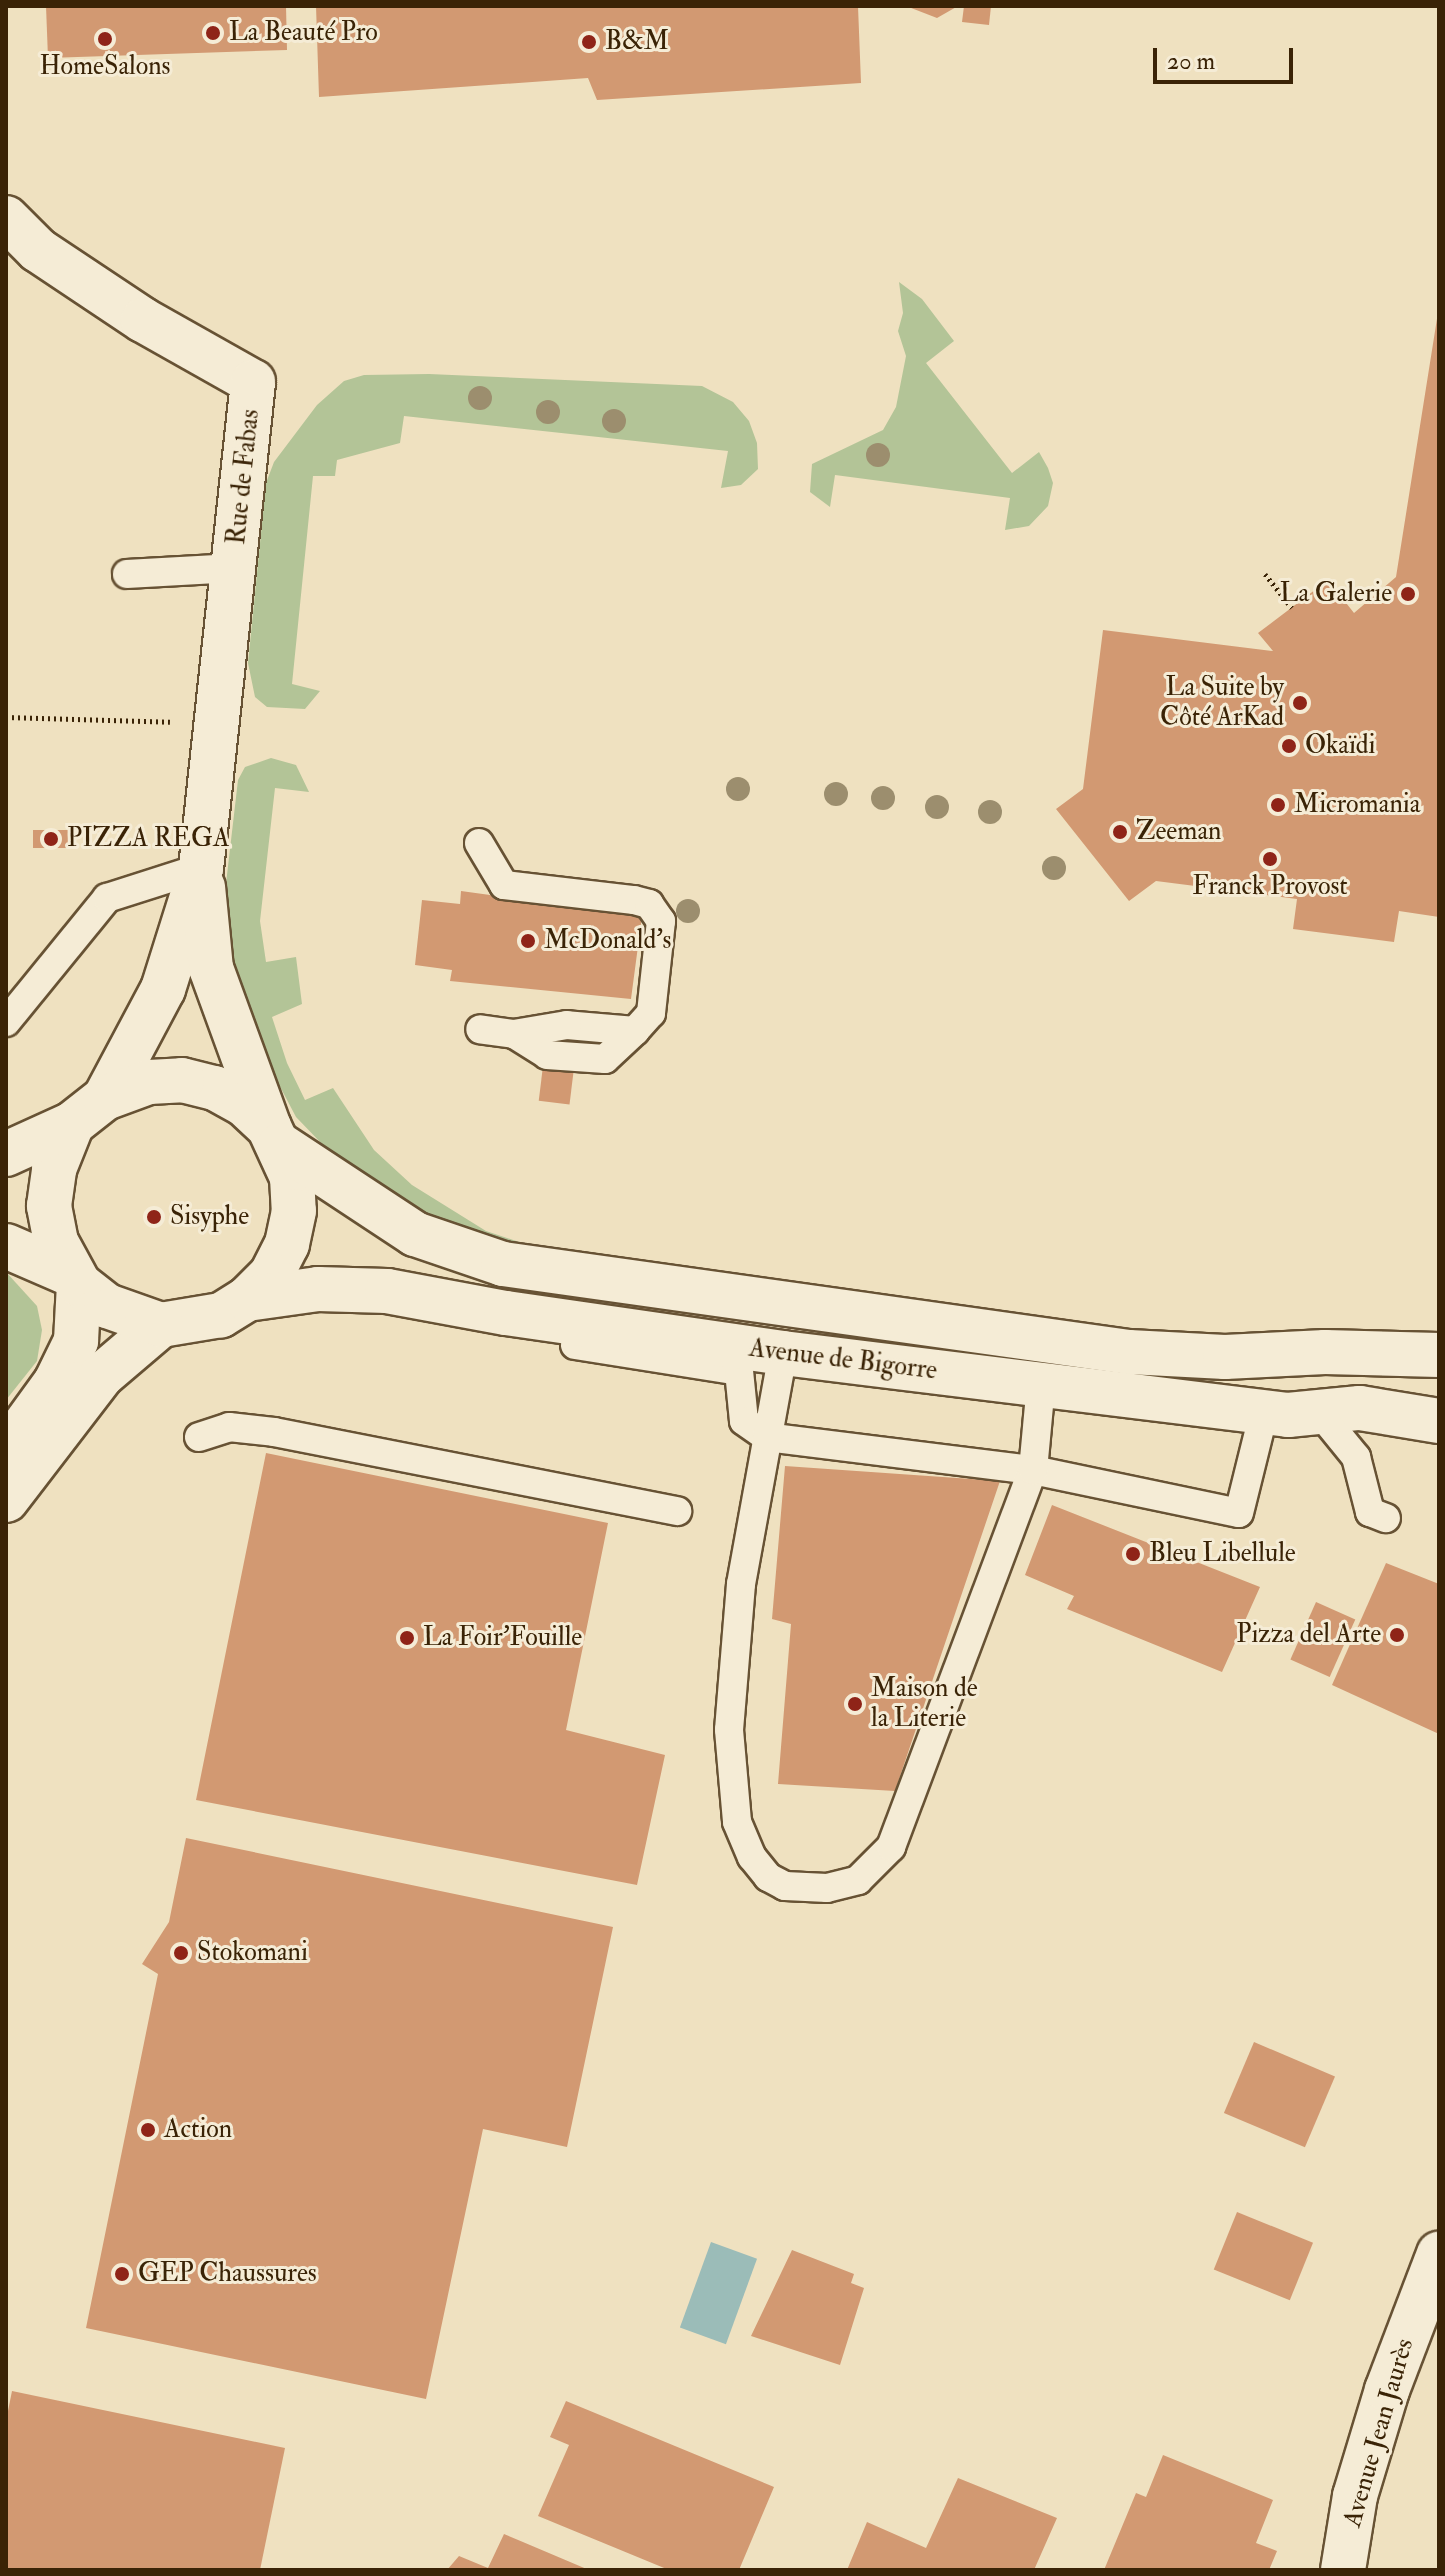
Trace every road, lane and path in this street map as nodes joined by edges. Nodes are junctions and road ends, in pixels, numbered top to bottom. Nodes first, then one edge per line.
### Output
1 (6, 218) edge
2 (22, 246) edge
3 (234, 568) junction
4 (127, 574) dead end
5 (1265, 574) dead end
6 (1292, 608) dead end
7 (6, 717) edge
8 (187, 723) dead end
9 (479, 843) dead end
10 (201, 868) junction
11 (6, 1022) edge
12 (480, 1029) dead end
13 (88, 1111) junction
14 (274, 1136) junction
15 (6, 1154) edge
16 (6, 1246) edge
17 (76, 1280) junction
18 (247, 1299) junction
19 (506, 1313) junction
20 (161, 1325) junction
21 (783, 1353) junction
22 (1439, 1355) edge
23 (1041, 1384) junction
24 (1439, 1399) edge
25 (1310, 1415) junction
26 (1439, 1421) edge
27 (199, 1437) dead end
28 (767, 1437) junction
29 (1439, 1442) edge
30 (6, 1451) edge
31 (1033, 1470) junction
32 (6, 1500) edge
33 (677, 1511) dead end
34 (1386, 1518) dead end
35 (1439, 2254) edge
36 (1343, 2570) edge

1 - 2 main road, Rue de Fabas
2 - 3 main road, Rue de Fabas
3 - 4 lane
3 - 10 main road, Rue de Fabas
5 - 6 path
7 - 8 path
9 - 12 lane
10 - 11 lane
10 - 13 main road, Rue de Fabas
10 - 14 main road, Rue de Fabas
13 - 14 main road
13 - 15 main road
13 - 17 main road
14 - 18 main road
14 - 22 main road, Avenue de Bigorre
16 - 17 main road
17 - 20 main road
17 - 30 main road
18 - 19 main road, Avenue de Bigorre
18 - 20 main road
19 - 21 main road, Avenue de Bigorre
19 - 28 lane
20 - 32 main road
21 - 23 main road, Avenue de Bigorre
21 - 28 lane
23 - 25 main road, Avenue de Bigorre
23 - 31 lane
24 - 25 main road
25 - 26 main road, Avenue de Bigorre
25 - 29 main road
25 - 31 lane
25 - 34 lane
27 - 33 lane
28 - 31 lane
28 - 31 lane
35 - 36 main road, Avenue Jean Jaurès

